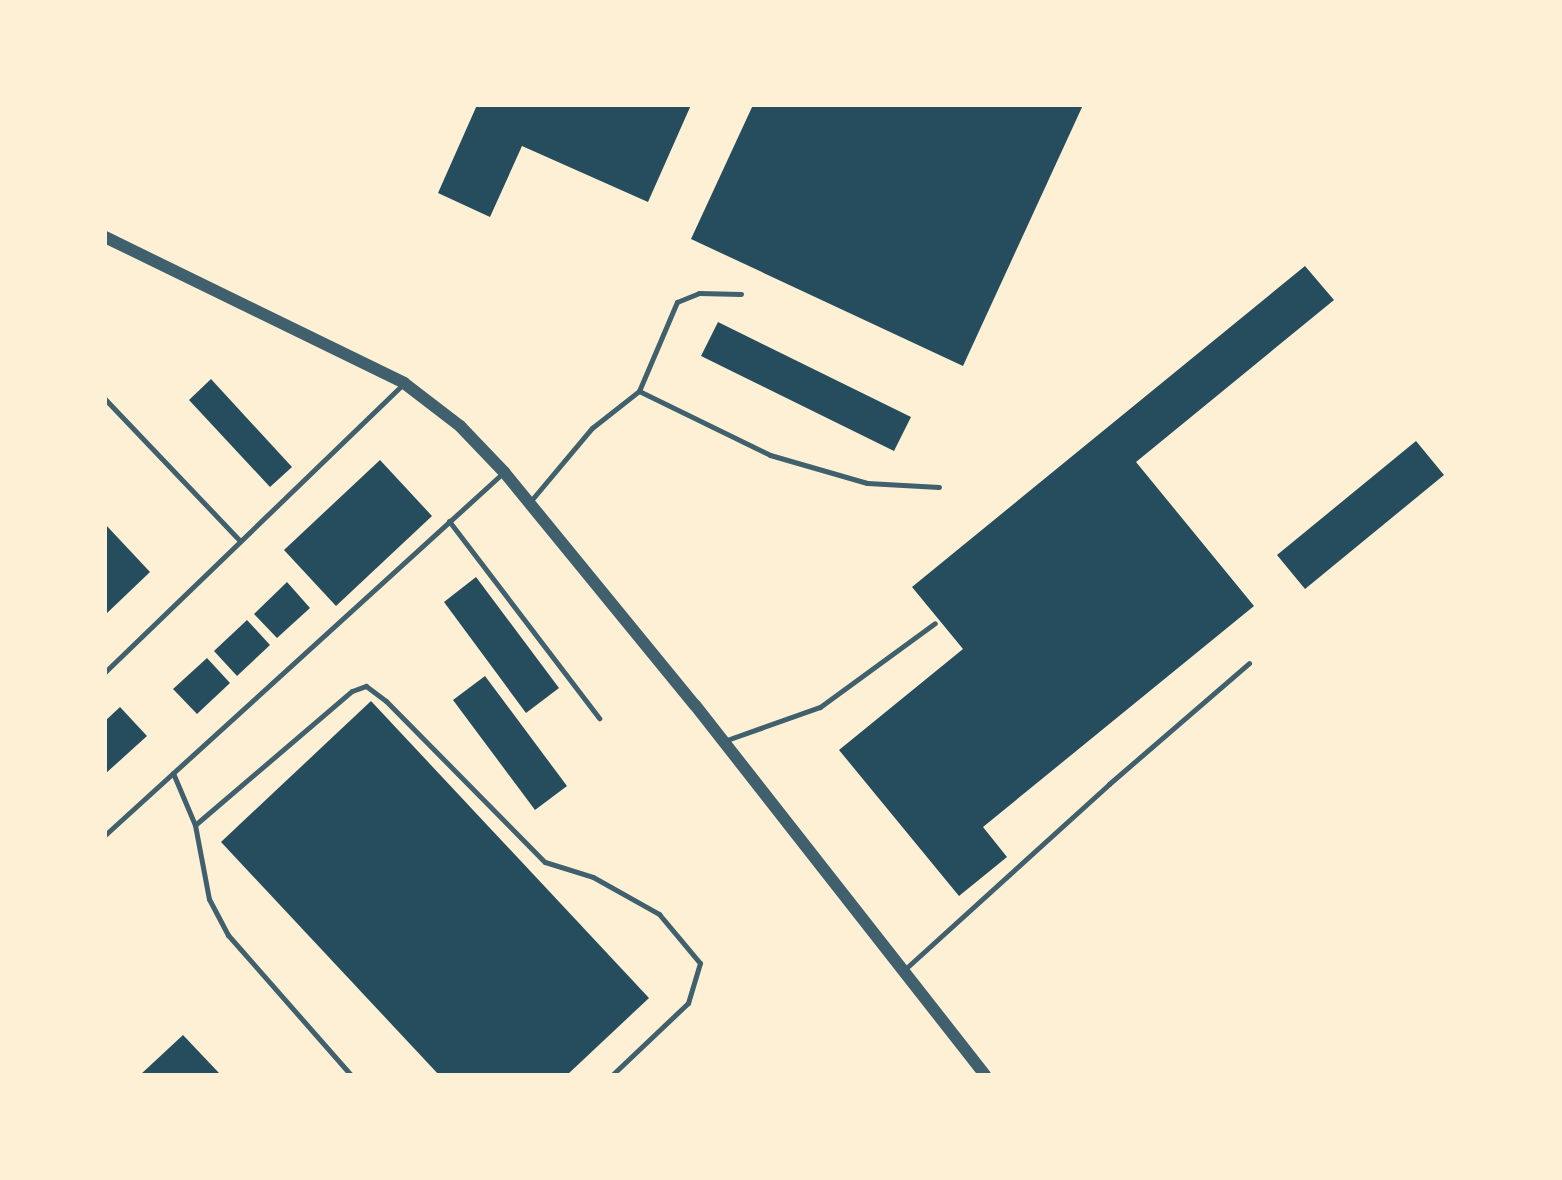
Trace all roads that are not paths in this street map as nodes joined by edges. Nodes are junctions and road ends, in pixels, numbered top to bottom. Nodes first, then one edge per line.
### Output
1 (105, 237) edge
2 (741, 294) dead end
3 (404, 383) junction
4 (639, 391) junction
5 (105, 399) edge
6 (503, 472) junction
7 (939, 487) dead end
8 (529, 503) junction
9 (449, 521) junction
10 (240, 541) junction
11 (935, 623) dead end
12 (1249, 663) dead end
13 (105, 672) edge
14 (599, 718) dead end
15 (724, 741) junction
16 (173, 773) junction
17 (195, 825) junction
18 (105, 835) edge
19 (901, 972) junction
20 (351, 1075) edge
21 (612, 1075) edge
22 (985, 1075) edge

1 - 3 street
2 - 4 lane
3 - 6 street
3 - 10 lane
4 - 7 lane
4 - 8 lane
5 - 10 lane
6 - 8 street
6 - 9 lane
8 - 15 street
9 - 14 lane
9 - 16 lane
10 - 13 lane
11 - 15 lane
12 - 19 lane
15 - 19 street
16 - 17 lane
16 - 18 lane
17 - 20 lane
17 - 21 lane
19 - 22 street

